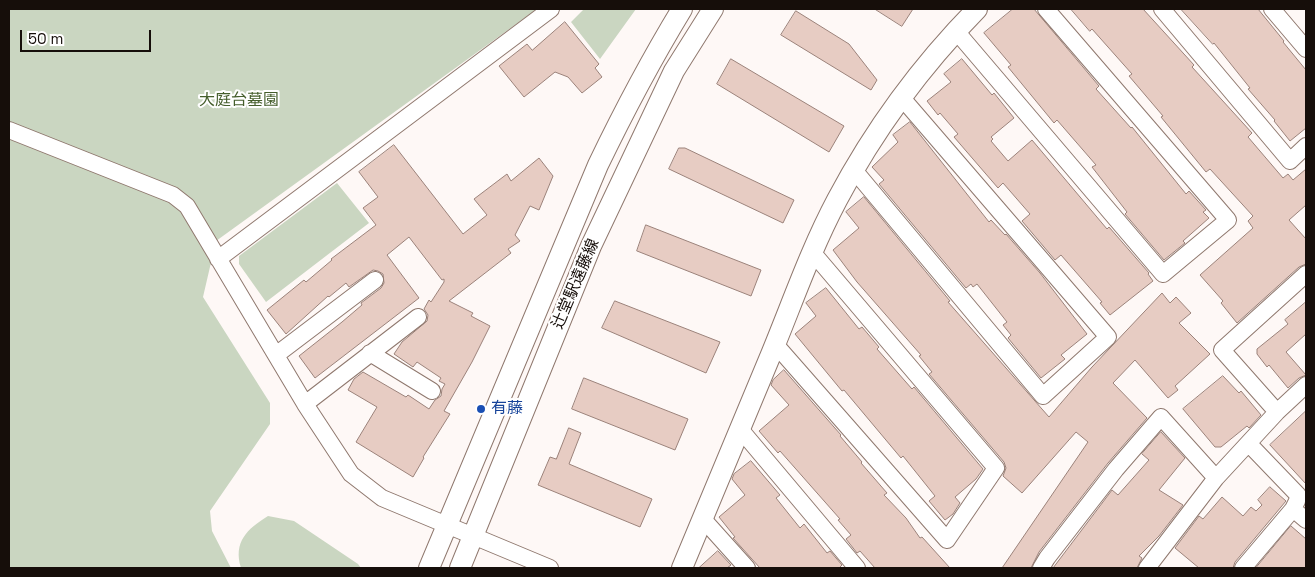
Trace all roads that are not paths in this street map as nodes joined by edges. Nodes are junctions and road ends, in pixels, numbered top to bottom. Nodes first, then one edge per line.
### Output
1 (551, 9) edge
2 (682, 9) edge
3 (713, 9) edge
4 (977, 9) edge
5 (1046, 9) edge
6 (1162, 9) edge
7 (1272, 9) edge
8 (956, 31) junction
9 (1306, 49) edge
10 (902, 98) junction
11 (9, 130) edge
12 (1306, 146) edge
13 (854, 170) junction
14 (812, 253) junction
15 (218, 259) junction
16 (1306, 274) edge
17 (375, 280) dead end
18 (418, 317) dead end
19 (776, 344) junction
20 (370, 354) junction
21 (276, 355) junction
22 (1306, 385) edge
23 (432, 391) dead end
24 (305, 404) junction
25 (1277, 412) junction
26 (740, 429) junction
27 (1250, 444) junction
28 (1216, 478) junction
29 (1293, 510) junction
30 (703, 519) junction
31 (1306, 520) edge
32 (447, 526) junction
33 (472, 537) junction
34 (429, 568) edge
35 (460, 568) edge
36 (550, 568) edge
37 (682, 568) edge
38 (747, 568) edge
39 (857, 568) edge
40 (1041, 568) edge
41 (1147, 568) edge
42 (1243, 568) edge

1 - 15 street
2 - 32 street, 辻堂駅遠藤線
3 - 33 street, 辻堂駅遠藤線
4 - 8 street
5 - 8 street
6 - 12 street
7 - 9 street
8 - 10 street
10 - 13 street
10 - 13 street
11 - 15 street
13 - 14 street
14 - 19 street
14 - 19 street
15 - 21 street
16 - 25 street
17 - 21 street
18 - 20 street
19 - 26 street
20 - 23 street
20 - 24 street
21 - 24 street
22 - 25 street
24 - 32 street
25 - 27 street
26 - 30 street
26 - 39 street
27 - 28 street
27 - 29 street
28 - 40 street
28 - 41 street
29 - 31 street
29 - 42 street
30 - 37 street
30 - 38 street
32 - 33 street
32 - 34 street, 辻堂駅遠藤線
33 - 35 street, 辻堂駅遠藤線
33 - 36 street

